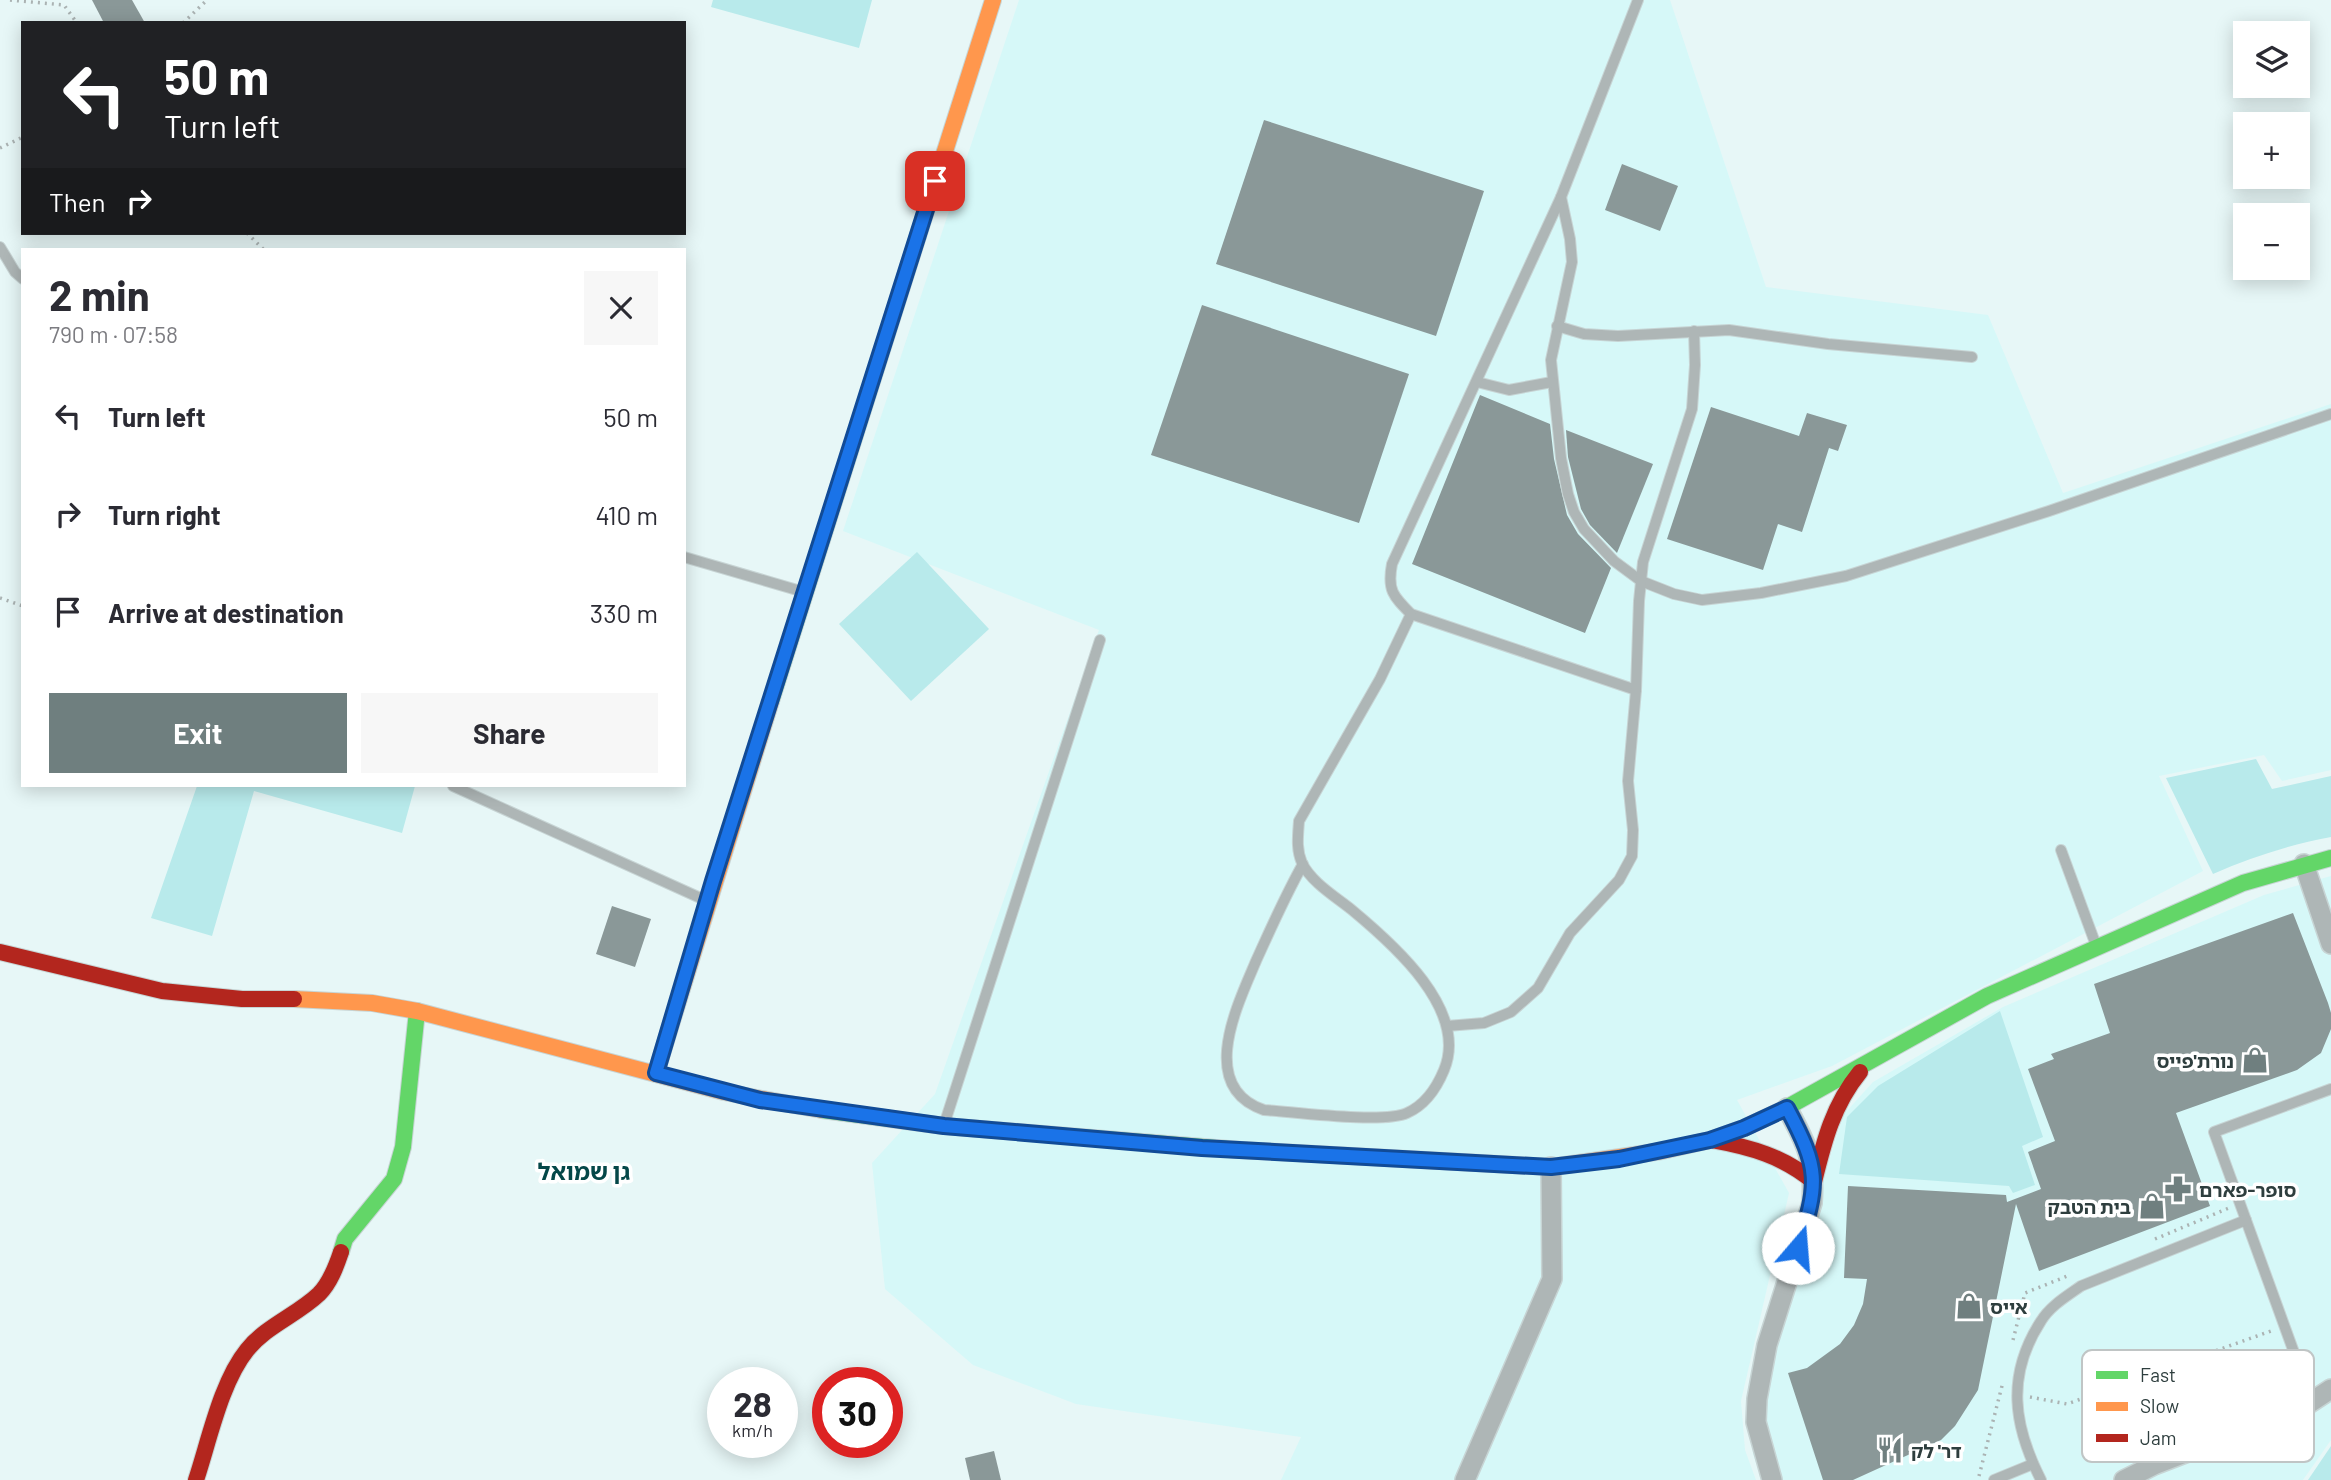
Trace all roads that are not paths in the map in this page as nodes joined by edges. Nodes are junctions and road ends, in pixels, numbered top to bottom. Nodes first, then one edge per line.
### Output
1 (993, 0) edge
2 (1638, 0) edge
3 (1561, 197) junction
4 (0, 247) edge
5 (21, 277) edge
6 (1557, 326) junction
7 (1694, 331) junction
8 (1972, 357) dead end
9 (1477, 382) junction
10 (1552, 382) junction
11 (2331, 414) edge
12 (686, 558) edge
13 (1641, 581) junction
14 (805, 592) junction
15 (1411, 614) junction
16 (1100, 640) dead end
17 (1636, 690) junction
18 (455, 787) edge
19 (2061, 849) dead end
20 (2331, 858) edge
21 (1303, 864) junction
22 (2304, 864) junction
23 (707, 901) junction
24 (2331, 944) edge
25 (2097, 949) junction
26 (0, 952) edge
27 (417, 1012) junction
28 (1447, 1026) junction
29 (1869, 1063) junction
30 (656, 1073) junction
31 (2331, 1089) edge
32 (1787, 1108) junction
33 (944, 1126) junction
34 (1710, 1140) junction
35 (1551, 1167) junction
36 (1814, 1182) junction
37 (2246, 1220) junction
38 (2293, 1350) edge
39 (2331, 1388) edge
40 (2314, 1401) edge
41 (2162, 1462) edge
42 (2033, 1464) junction
43 (196, 1480) edge
44 (1465, 1480) edge
45 (1772, 1480) edge
46 (1994, 1480) edge
47 (2041, 1480) edge
48 (2124, 1480) edge

1 - 14 street
2 - 3 lane
3 - 6 lane
3 - 9 lane
4 - 5 lane
6 - 7 lane
6 - 10 lane
7 - 8 lane
7 - 13 lane
9 - 10 lane
9 - 15 lane
10 - 13 lane
11 - 13 lane
12 - 14 lane
13 - 17 lane
14 - 23 street
15 - 17 lane
15 - 21 lane
16 - 33 lane
17 - 28 lane
18 - 23 lane
19 - 25 lane
20 - 22 street
21 - 28 lane
21 - 28 lane
22 - 24 street
22 - 25 street
23 - 30 street
25 - 29 street
26 - 27 street
27 - 30 street
27 - 43 street
29 - 32 street
29 - 36 street
30 - 33 street
31 - 37 lane
32 - 34 street
32 - 36 street
33 - 35 street
34 - 35 street
34 - 36 street
35 - 44 street
36 - 45 street
37 - 38 lane
37 - 42 lane
39 - 40 street
41 - 48 street
42 - 46 lane
42 - 47 lane

